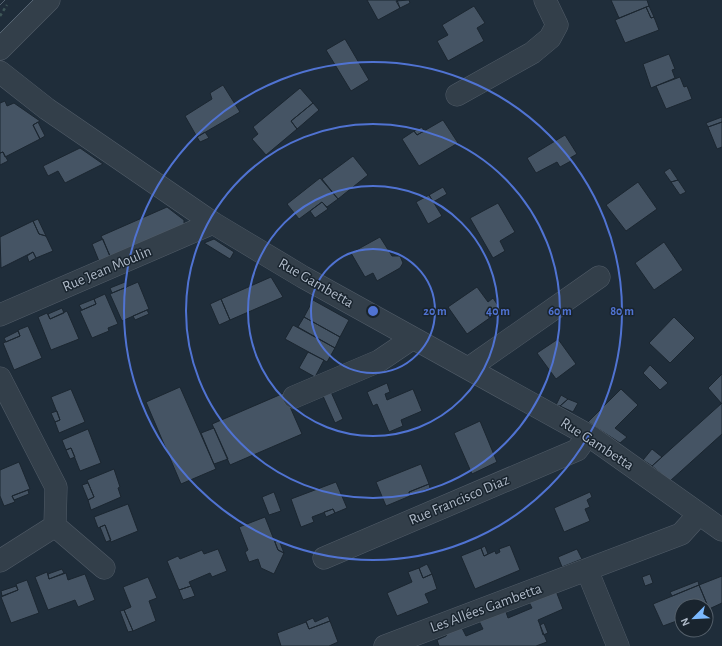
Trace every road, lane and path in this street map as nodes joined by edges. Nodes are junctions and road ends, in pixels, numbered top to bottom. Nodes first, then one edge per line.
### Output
1 (49, 0) edge
2 (545, 0) edge
3 (7, 5) dead end
4 (0, 16) edge
5 (0, 49) edge
6 (0, 72) edge
7 (457, 95) dead end
8 (214, 223) junction
9 (598, 277) dead end
10 (0, 316) edge
11 (414, 338) junction
12 (469, 368) junction
13 (0, 378) edge
14 (294, 397) dead end
15 (588, 435) junction
16 (700, 514) junction
17 (56, 526) junction
18 (722, 530) edge
19 (324, 558) dead end
20 (0, 561) edge
21 (104, 568) dead end
22 (588, 570) junction
23 (385, 646) edge
24 (618, 646) edge

1 - 5 street
2 - 7 street
3 - 4 path
6 - 8 street, Rue Gambetta
8 - 10 street, Rue Jean Moulin
8 - 11 street, Rue Gambetta
9 - 12 street
11 - 12 street, Rue Gambetta
11 - 14 street
12 - 15 street, Rue Gambetta
13 - 17 street
15 - 16 street, Rue Gambetta
15 - 19 street, Rue Francisco Diaz
16 - 18 street, Rue Gambetta
16 - 22 street, Les Allées Gambetta
17 - 20 street
17 - 21 street
22 - 23 street, Les Allées Gambetta
22 - 24 street

